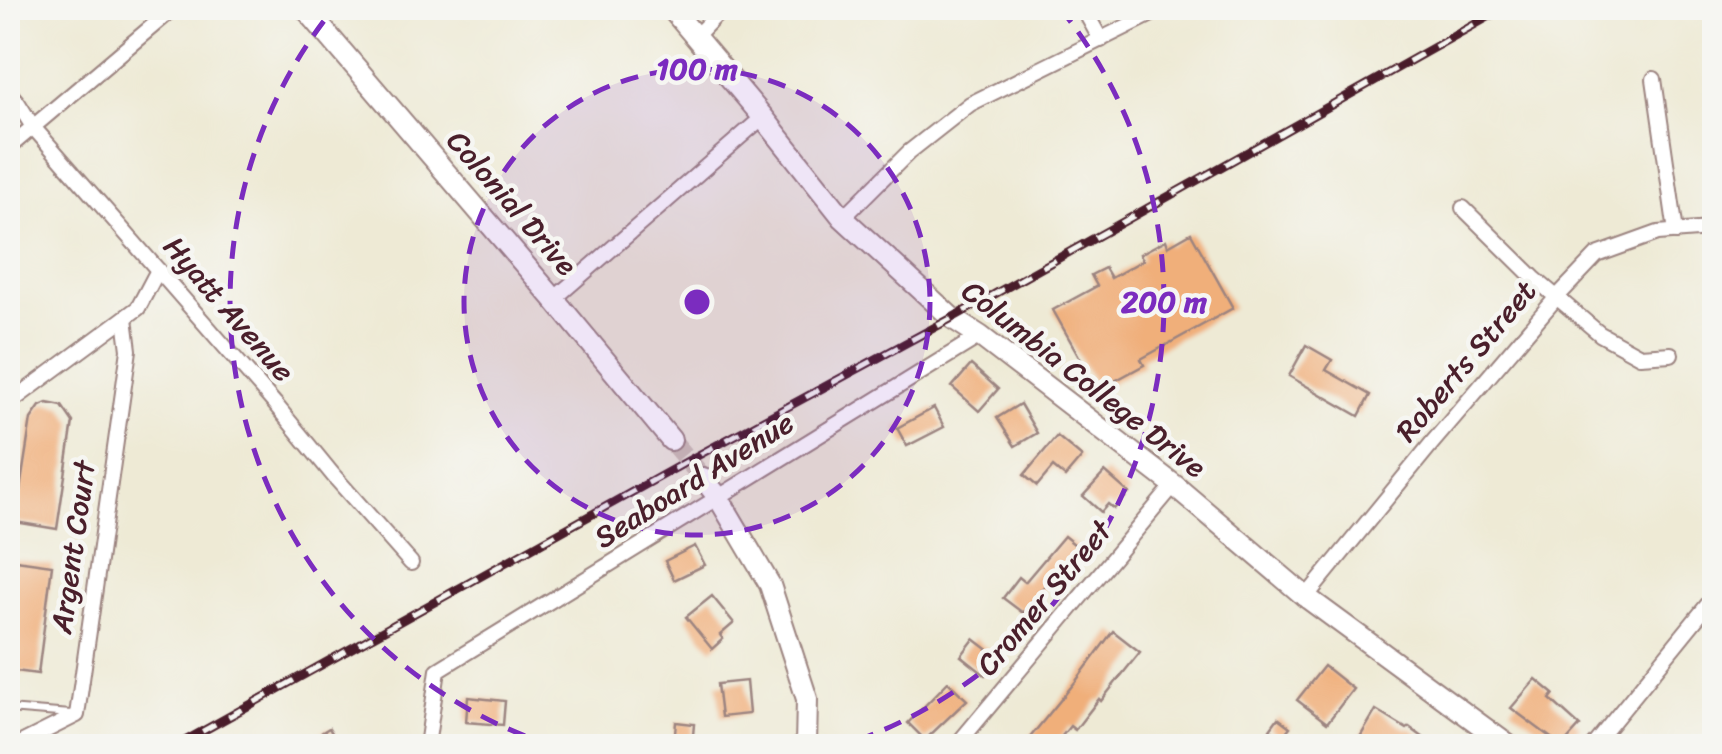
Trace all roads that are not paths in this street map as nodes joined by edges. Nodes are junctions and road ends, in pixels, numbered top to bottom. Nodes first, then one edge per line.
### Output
1 (174, 8) edge
2 (305, 8) edge
3 (671, 8) edge
4 (723, 8) edge
5 (1082, 8) edge
6 (1164, 8) edge
7 (696, 36) junction
8 (1101, 40) junction
9 (1654, 79) dead end
10 (8, 90) edge
11 (763, 117) junction
12 (32, 128) junction
13 (8, 148) edge
14 (1463, 208) dead end
15 (843, 218) junction
16 (1710, 230) dead end
17 (1676, 232) junction
18 (158, 270) junction
19 (554, 298) junction
20 (1556, 298) junction
21 (125, 318) junction
22 (980, 336) junction
23 (1671, 354) dead end
24 (8, 404) edge
25 (671, 440) tunnel mouth
26 (703, 478) tunnel mouth
27 (1174, 484) junction
28 (718, 497) junction
29 (411, 563) dead end
30 (1306, 597) junction
31 (1714, 598) edge
32 (8, 709) edge
33 (77, 715) junction
34 (15, 746) edge
35 (427, 746) edge
36 (806, 746) edge
37 (956, 746) edge
38 (1510, 746) edge
39 (1594, 746) edge

1 - 12 street
2 - 19 street, Colonial Drive
3 - 7 street, Columbia College Drive
4 - 7 street
5 - 8 street
6 - 8 street
7 - 11 street, Columbia College Drive
8 - 15 street
9 - 17 street
10 - 12 street, Hyatt Avenue
11 - 15 street, Columbia College Drive
11 - 19 street
12 - 13 street
12 - 18 street, Hyatt Avenue
14 - 20 street
15 - 22 street, Columbia College Drive
16 - 17 street, Roberts Street
17 - 20 street, Roberts Street
18 - 21 street
18 - 29 street, Hyatt Avenue
19 - 25 street, Colonial Drive
20 - 23 street
20 - 30 street, Roberts Street
21 - 24 street
21 - 33 street, Argent Court
22 - 27 street, Columbia College Drive
22 - 28 street, Seaboard Avenue
26 - 28 street
27 - 30 street, Columbia College Drive
27 - 37 street, Cromer Street
28 - 35 street, Seaboard Avenue
28 - 36 street
30 - 38 street, Columbia College Drive
31 - 39 street
32 - 33 lane
33 - 34 street

